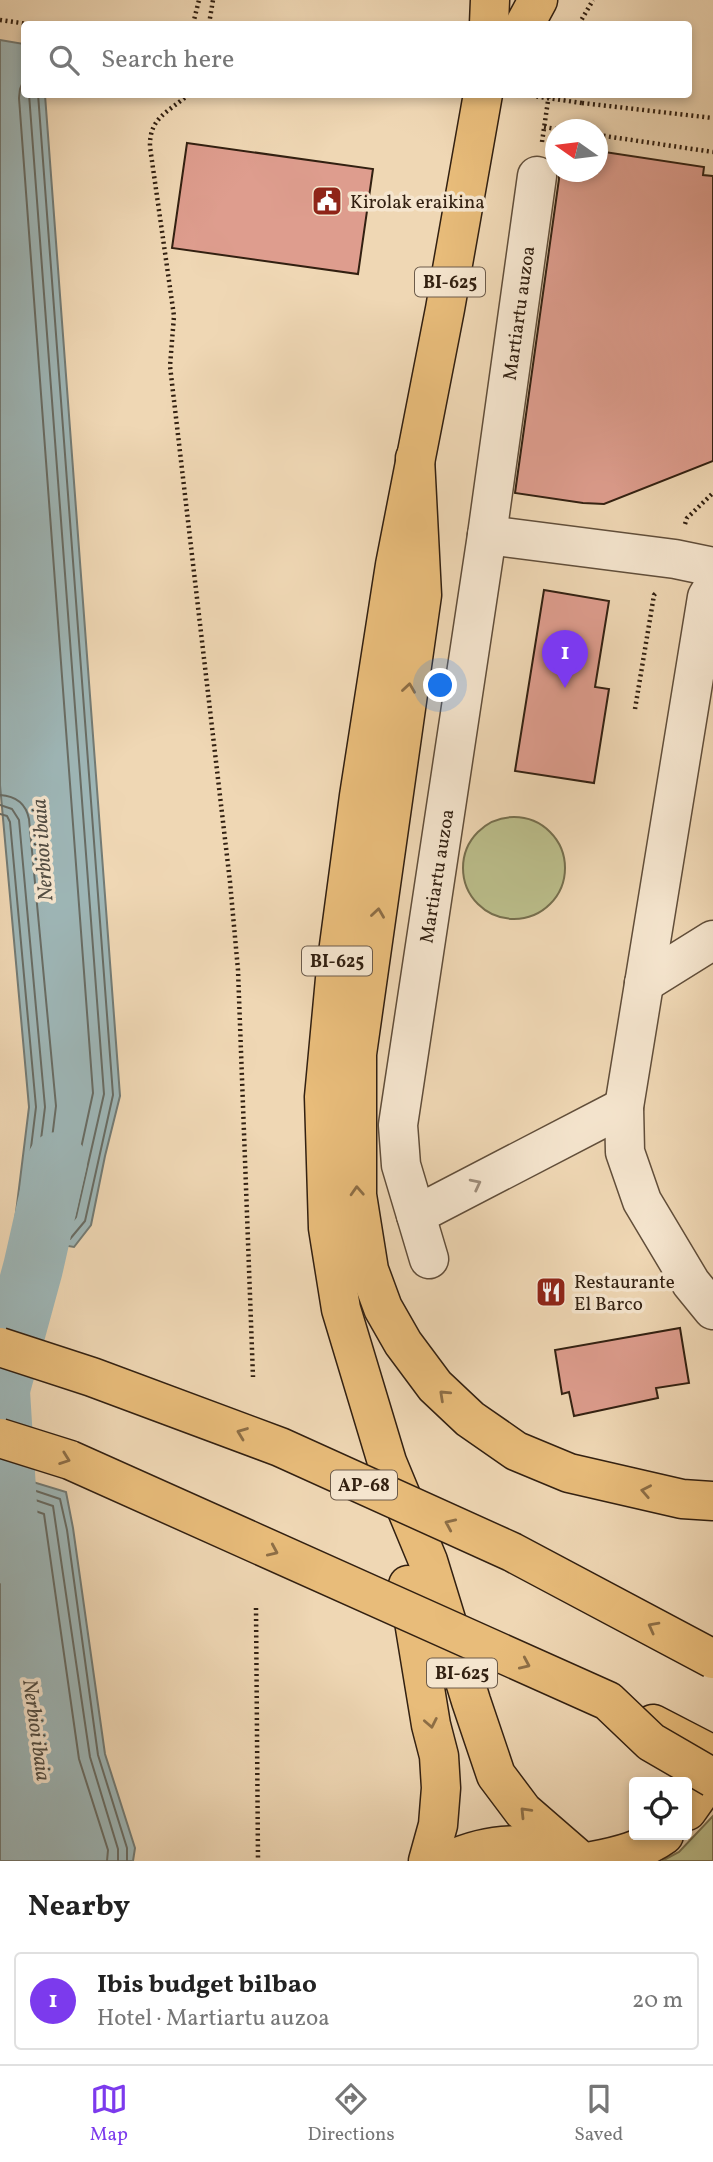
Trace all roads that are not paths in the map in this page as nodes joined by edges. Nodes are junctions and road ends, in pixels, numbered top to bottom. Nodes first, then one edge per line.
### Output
1 (490, 0) edge
2 (538, 0) edge
3 (489, 21) edge
4 (527, 21) edge
5 (485, 98) edge
6 (537, 176) road end
7 (415, 458) junction
8 (488, 535) junction
9 (713, 568) edge
10 (713, 587) edge
11 (713, 940) edge
12 (644, 983) junction
13 (624, 1107) junction
14 (416, 1216) junction
15 (429, 1259) dead end
16 (713, 1310) edge
17 (0, 1347) edge
18 (0, 1438) edge
19 (387, 1462) junction
20 (713, 1501) edge
21 (713, 1659) edge
22 (608, 1701) junction
23 (713, 1757) edge
24 (713, 1778) edge
25 (692, 1804) edge
26 (657, 1840) edge
27 (584, 1860) edge
28 (428, 1861) edge
29 (448, 1861) edge

1 - 3 main road
2 - 4 main road
5 - 7 main road, BI-625
6 - 8 street, Martiartu auzoa
7 - 19 main road, BI-625
20 -> 7 main road
8 - 9 street
8 - 14 street, Martiartu auzoa
10 - 12 street
11 - 12 street
12 - 13 street
14 -> 13 street
13 - 16 street
14 - 15 street, Martiartu auzoa
21 -> 17 main road, AP-68, bridge
18 -> 22 main road, bridge
27 -> 19 main road, BI-625
19 -> 28 main road, BI-625
22 - 23 main road, bridge
22 - 24 main road, bridge
23 - 25 main road
26 - 27 main road
27 - 29 main road

